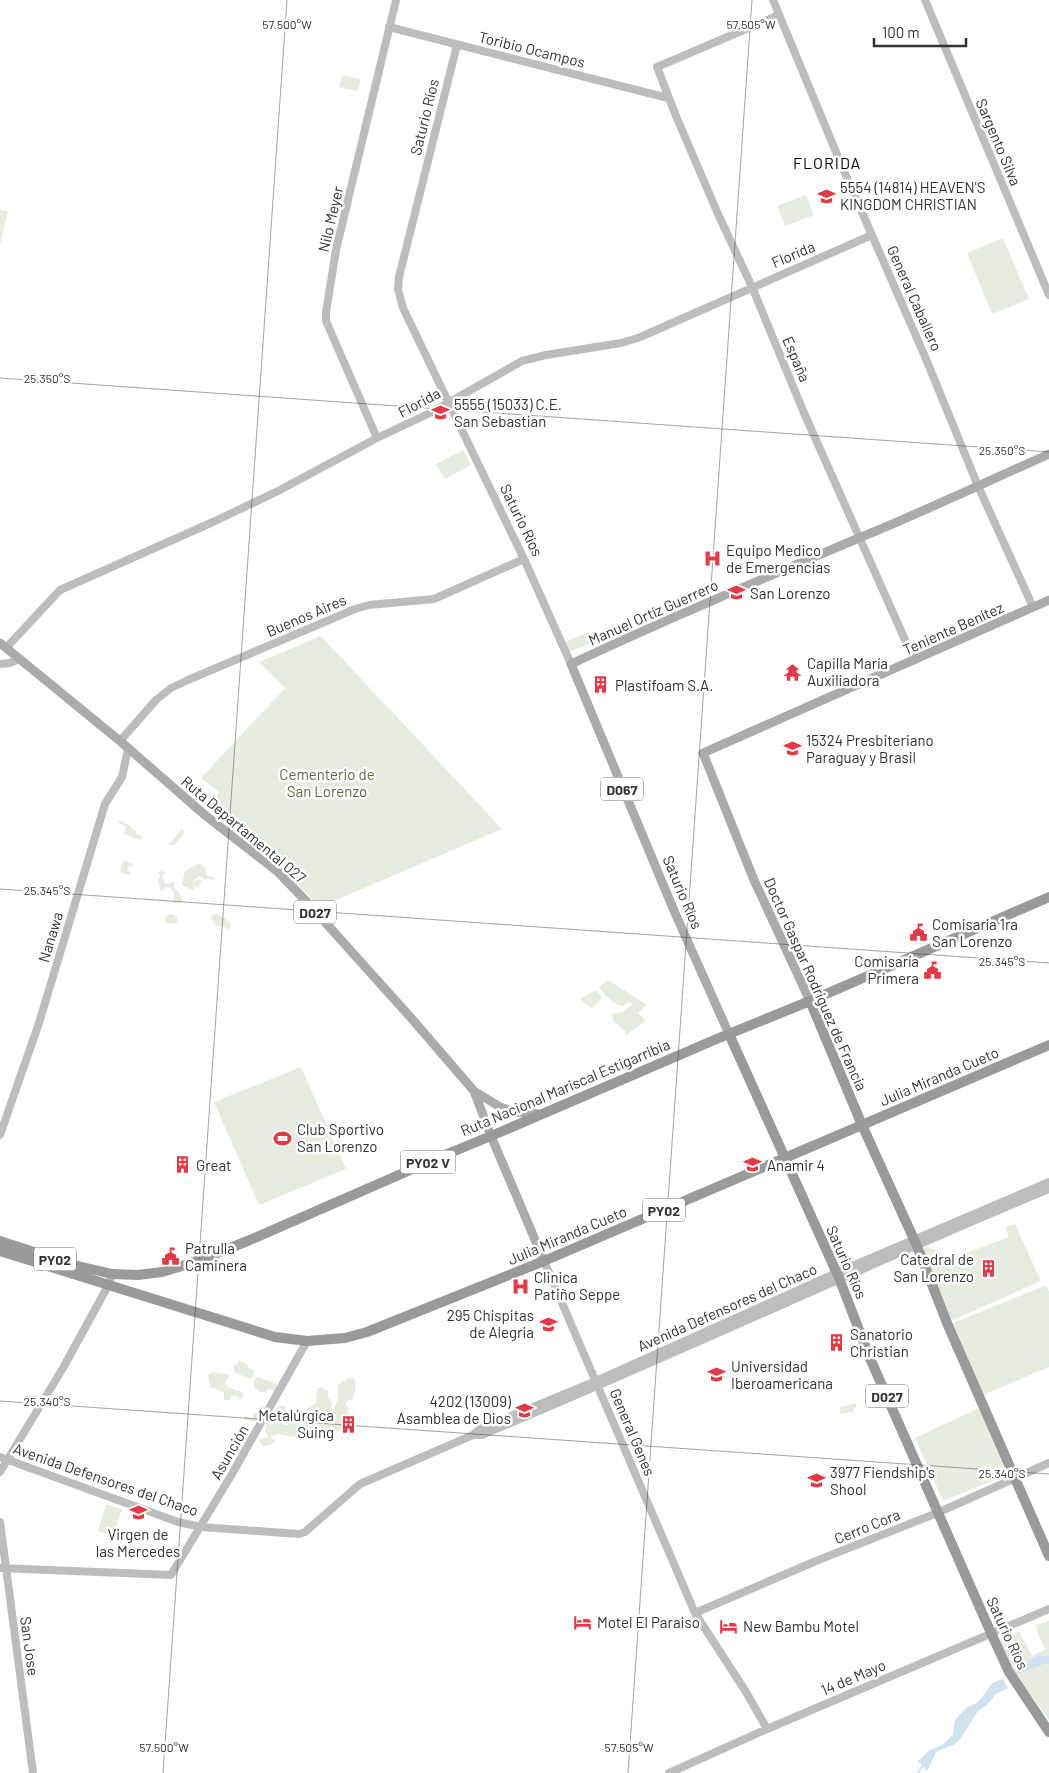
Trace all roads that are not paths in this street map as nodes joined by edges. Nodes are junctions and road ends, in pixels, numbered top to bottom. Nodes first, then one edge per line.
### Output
1 (396, 0) edge
2 (773, 0) edge
3 (925, 0) edge
4 (779, 15) junction
5 (389, 27) junction
6 (457, 45) junction
7 (668, 98) junction
8 (872, 235) junction
9 (752, 287) junction
10 (1049, 295) edge
11 (448, 402) junction
12 (377, 438) junction
13 (1049, 454) edge
14 (978, 486) junction
15 (860, 538) junction
16 (524, 559) junction
17 (1049, 600) edge
18 (1033, 607) junction
19 (3, 645) edge
20 (19, 659) junction
21 (914, 660) junction
22 (0, 664) edge
23 (571, 664) junction
24 (120, 741) junction
25 (128, 748) junction
26 (703, 753) joint
27 (1049, 898) edge
28 (810, 1002) junction
29 (729, 1034) junction
30 (1049, 1045) edge
31 (474, 1091) junction
32 (542, 1114) junction
33 (862, 1125) junction
34 (0, 1134) edge
35 (491, 1136) junction
36 (785, 1159) junction
37 (1049, 1182) edge
38 (1049, 1189) edge
39 (0, 1241) edge
40 (916, 1243) junction
41 (0, 1251) edge
42 (544, 1261) junction
43 (112, 1274) junction
44 (138, 1275) junction
45 (838, 1276) junction
46 (110, 1284) junction
47 (138, 1293) junction
48 (307, 1341) junction
49 (597, 1383) junction
50 (4, 1458) edge
51 (1049, 1463) edge
52 (0, 1472) edge
53 (1015, 1478) junction
54 (937, 1513) junction
55 (0, 1522) edge
56 (201, 1527) junction
57 (1049, 1556) edge
58 (2, 1568) edge
59 (1049, 1608) edge
60 (695, 1614) junction
61 (991, 1633) junction
62 (766, 1729) junction
63 (1049, 1732) edge
64 (33, 1773) edge
65 (669, 1773) edge

1 - 5 street, Nilo Meyer
2 - 4 street, General Caballero
3 - 10 street, Sargento Silva
4 - 7 street, España
4 - 8 street, General Caballero
5 - 6 street, Toribio Ocampos
5 - 12 street, Nilo Meyer
6 - 7 street, Toribio Ocampos
6 - 11 street, Saturio Ríos
7 - 9 street, España
8 - 9 street, Florida
8 - 14 street, General Caballero
9 - 11 street, Florida
9 - 15 street, España
11 - 12 street, Florida
11 - 16 street, Saturio Ríos
12 - 19 street, Florida
13 - 14 main road, Manuel Ortíz Guerrero
14 - 15 main road, Manuel Ortíz Guerrero
14 - 18 street, General Caballero
15 - 21 street, España
15 - 23 main road, Manuel Ortíz Guerrero
16 - 23 street, Saturio Ríos
16 - 24 street, Buenos Aires
17 - 18 main road, Teniente Benítez
18 - 21 main road, Teniente Benítez
19 - 20 main road, Ruta Departamental 027 / D027
20 - 22 street
20 - 24 main road, Ruta Departamental 027 / D027
21 - 26 main road, Teniente Benítez
23 - 29 main road, Saturio Ríos / D067
24 - 25 main road, Ruta Departamental 027 / D027
25 - 31 main road, Ruta Departamental 027 / D027
25 - 34 street, Nanawa
26 - 28 main road, Doctor Gaspar Rodríguez de Francia
27 - 28 highway, Ruta Nacional Mariscal Estigarribia / PY02 V
28 - 29 highway, Ruta Nacional Mariscal Estigarribia / PY02 V
28 - 33 highway, Doctor Gaspar Rodríguez de Francia
29 - 32 highway, Ruta Nacional Mariscal Estigarribia / PY02 V
29 - 36 highway, Saturio Ríos / D027
30 - 33 highway, Julia Miranda Cueto / PY02
31 - 32 main road
31 - 35 main road, Ruta Departamental 027 / D027
32 - 35 highway, Ruta Nacional Mariscal Estigarribia / PY02 V
33 - 36 highway, Julia Miranda Cueto / PY02
33 - 40 highway, Doctor Gaspar Rodríguez de Francia
35 - 42 main road, General Genes / D027
35 - 44 highway, Ruta Nacional Mariscal Estigarribia / PY02 V
36 - 42 highway, Julia Miranda Cueto / PY02
36 - 45 highway, Saturio Ríos / D027
37 - 40 street, Avenida Defensores del Chaco
38 - 40 street, Avenida Defensores del Chaco
39 - 43 highway, Ruta Nacional Mariscal Estigarribia / PY02
40 - 45 street, Avenida Defensores del Chaco
40 - 53 highway, Doctor Gaspar Rodríguez de Francia
41 - 46 highway, PY02
42 - 48 highway, Julia Miranda Cueto / PY02
42 - 49 street, General Genes
43 - 44 highway, Ruta Nacional Mariscal Estigarribia / PY02
43 - 46 street
44 - 47 highway
45 - 49 street, Avenida Defensores del Chaco
45 - 54 highway, Saturio Ríos / D027
46 - 47 highway, Julia Miranda Cueto / PY02
46 - 50 street
47 - 48 highway, Julia Miranda Cueto / PY02
48 - 56 street, Asunción
49 - 56 street, Avenida Defensores del Chaco
49 - 60 street, General Genes
50 - 52 street
50 - 56 street, Avenida Defensores del Chaco
51 - 53 street, Cerro Cora
53 - 54 street, Cerro Cora
53 - 57 highway, Doctor Gaspar Rodríguez de Francia
54 - 60 street, Cerro Cora
54 - 61 highway, Saturio Ríos / D027
55 - 58 street, San Jose
56 - 58 street, Asunción
58 - 64 street, San Jose
59 - 61 street, 14 de Mayo
60 - 62 street, General Genes
61 - 62 street, 14 de Mayo
61 - 63 highway, Saturio Ríos / D027
62 - 65 street, 14 de Mayo

